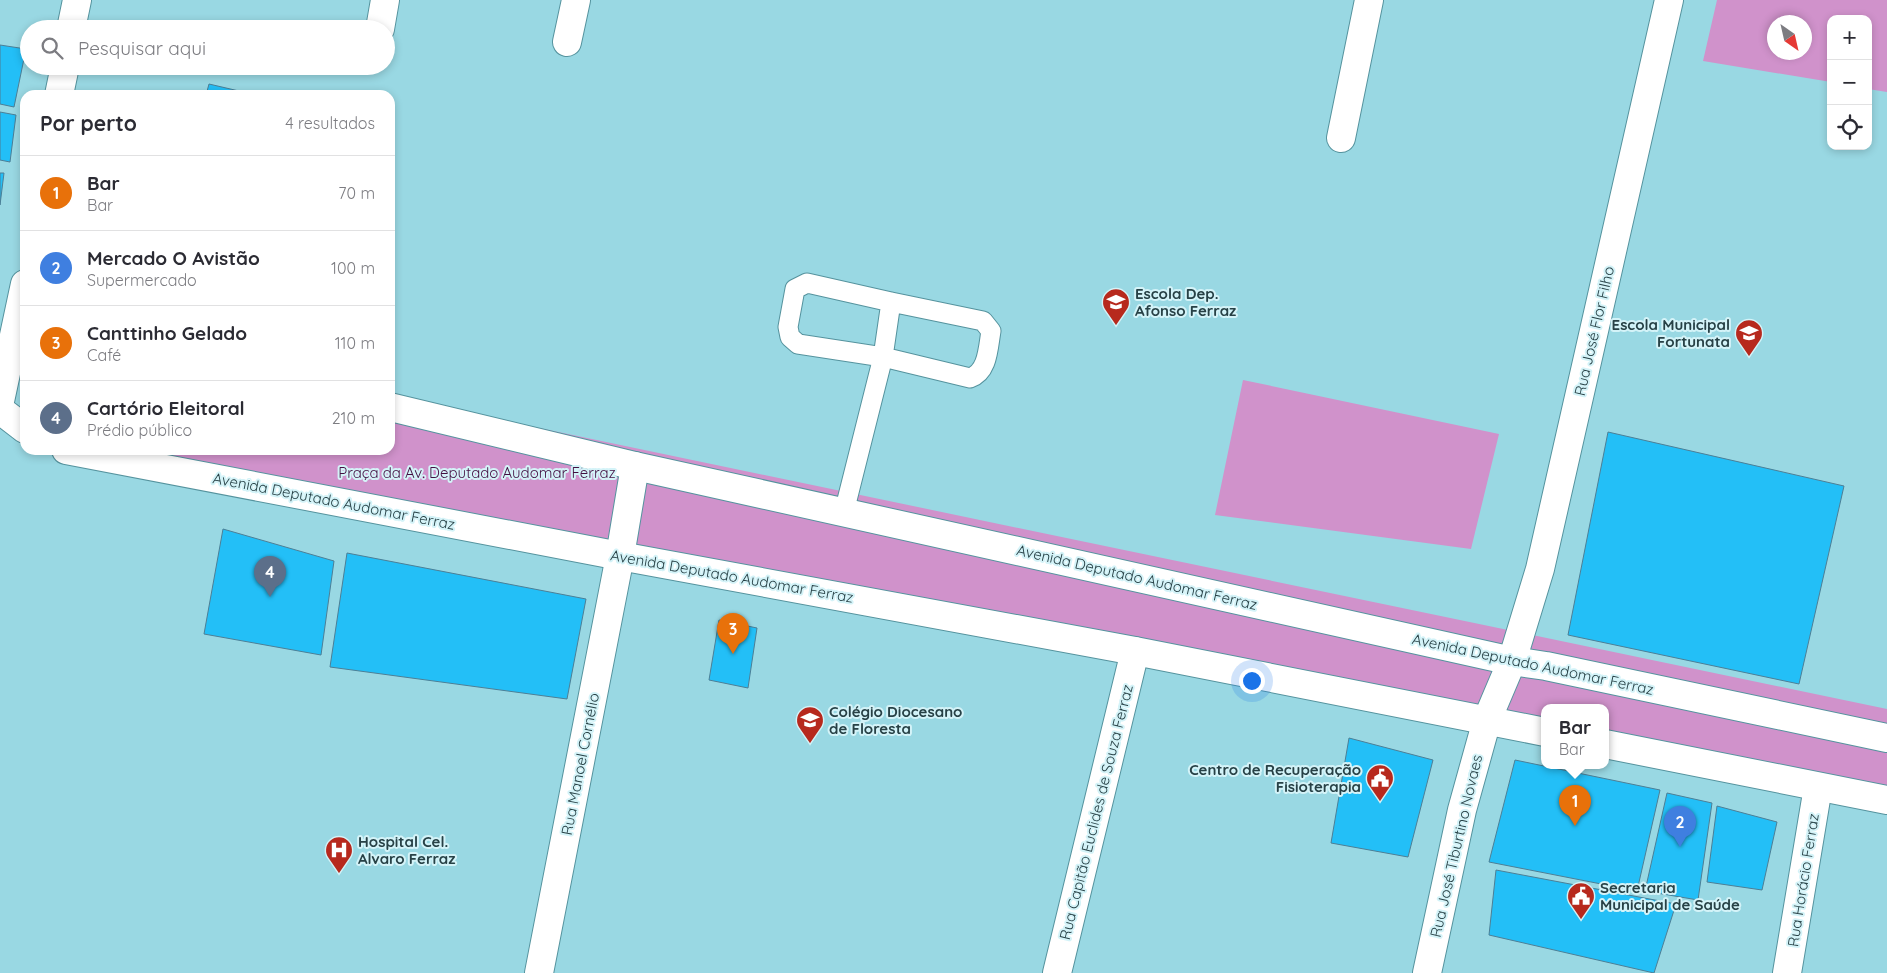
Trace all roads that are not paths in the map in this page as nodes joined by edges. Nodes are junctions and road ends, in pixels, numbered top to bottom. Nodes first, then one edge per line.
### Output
1 (77, 0) edge
2 (386, 0) edge
3 (576, 0) edge
4 (1369, 0) edge
5 (1669, 0) edge
6 (73, 20) edge
7 (382, 20) edge
8 (567, 42) dead end
9 (63, 75) edge
10 (60, 90) edge
11 (1341, 138) dead end
12 (20, 300) edge
13 (891, 302) junction
14 (14, 320) edge
15 (883, 357) junction
16 (0, 401) edge
17 (395, 408) edge
18 (0, 410) edge
19 (20, 425) edge
20 (92, 455) edge
21 (635, 466) junction
22 (844, 512) junction
23 (620, 556) junction
24 (1135, 650) junction
25 (1512, 661) junction
26 (1488, 720) junction
27 (1541, 731) edge
28 (1887, 738) edge
29 (1609, 745) edge
30 (1818, 787) junction
31 (1887, 800) edge
32 (539, 973) edge
33 (1057, 973) edge
34 (1427, 973) edge
35 (1787, 973) edge

1 - 6 street
2 - 7 street
3 - 8 street
4 - 11 street
5 - 25 street, Rua José Flor Filho
9 - 10 street
12 - 14 street
13 - 15 lane
13 - 15 lane
13 - 15 lane
14 - 16 street
15 - 22 lane
17 - 21 street, Avenida Deputado Audomar Ferraz
18 - 19 street
20 - 23 street, Avenida Deputado Audomar Ferraz
21 - 22 street, Avenida Deputado Audomar Ferraz
21 - 23 street, Rua Manoel Cornélio
22 - 25 street, Avenida Deputado Audomar Ferraz
23 - 24 street, Avenida Deputado Audomar Ferraz
23 - 32 street, Rua Manoel Cornélio
24 - 26 street, Avenida Deputado Audomar Ferraz
24 - 33 street, Rua Capitão Euclides de Souza Ferraz
25 - 26 street, Rua José Flor Filho
25 - 28 street, Avenida Deputado Audomar Ferraz
26 - 27 street, Avenida Deputado Audomar Ferraz
26 - 34 street, Rua José Tiburtino Novaes
29 - 30 street
30 - 31 street
30 - 35 street, Rua Horácio Ferraz

